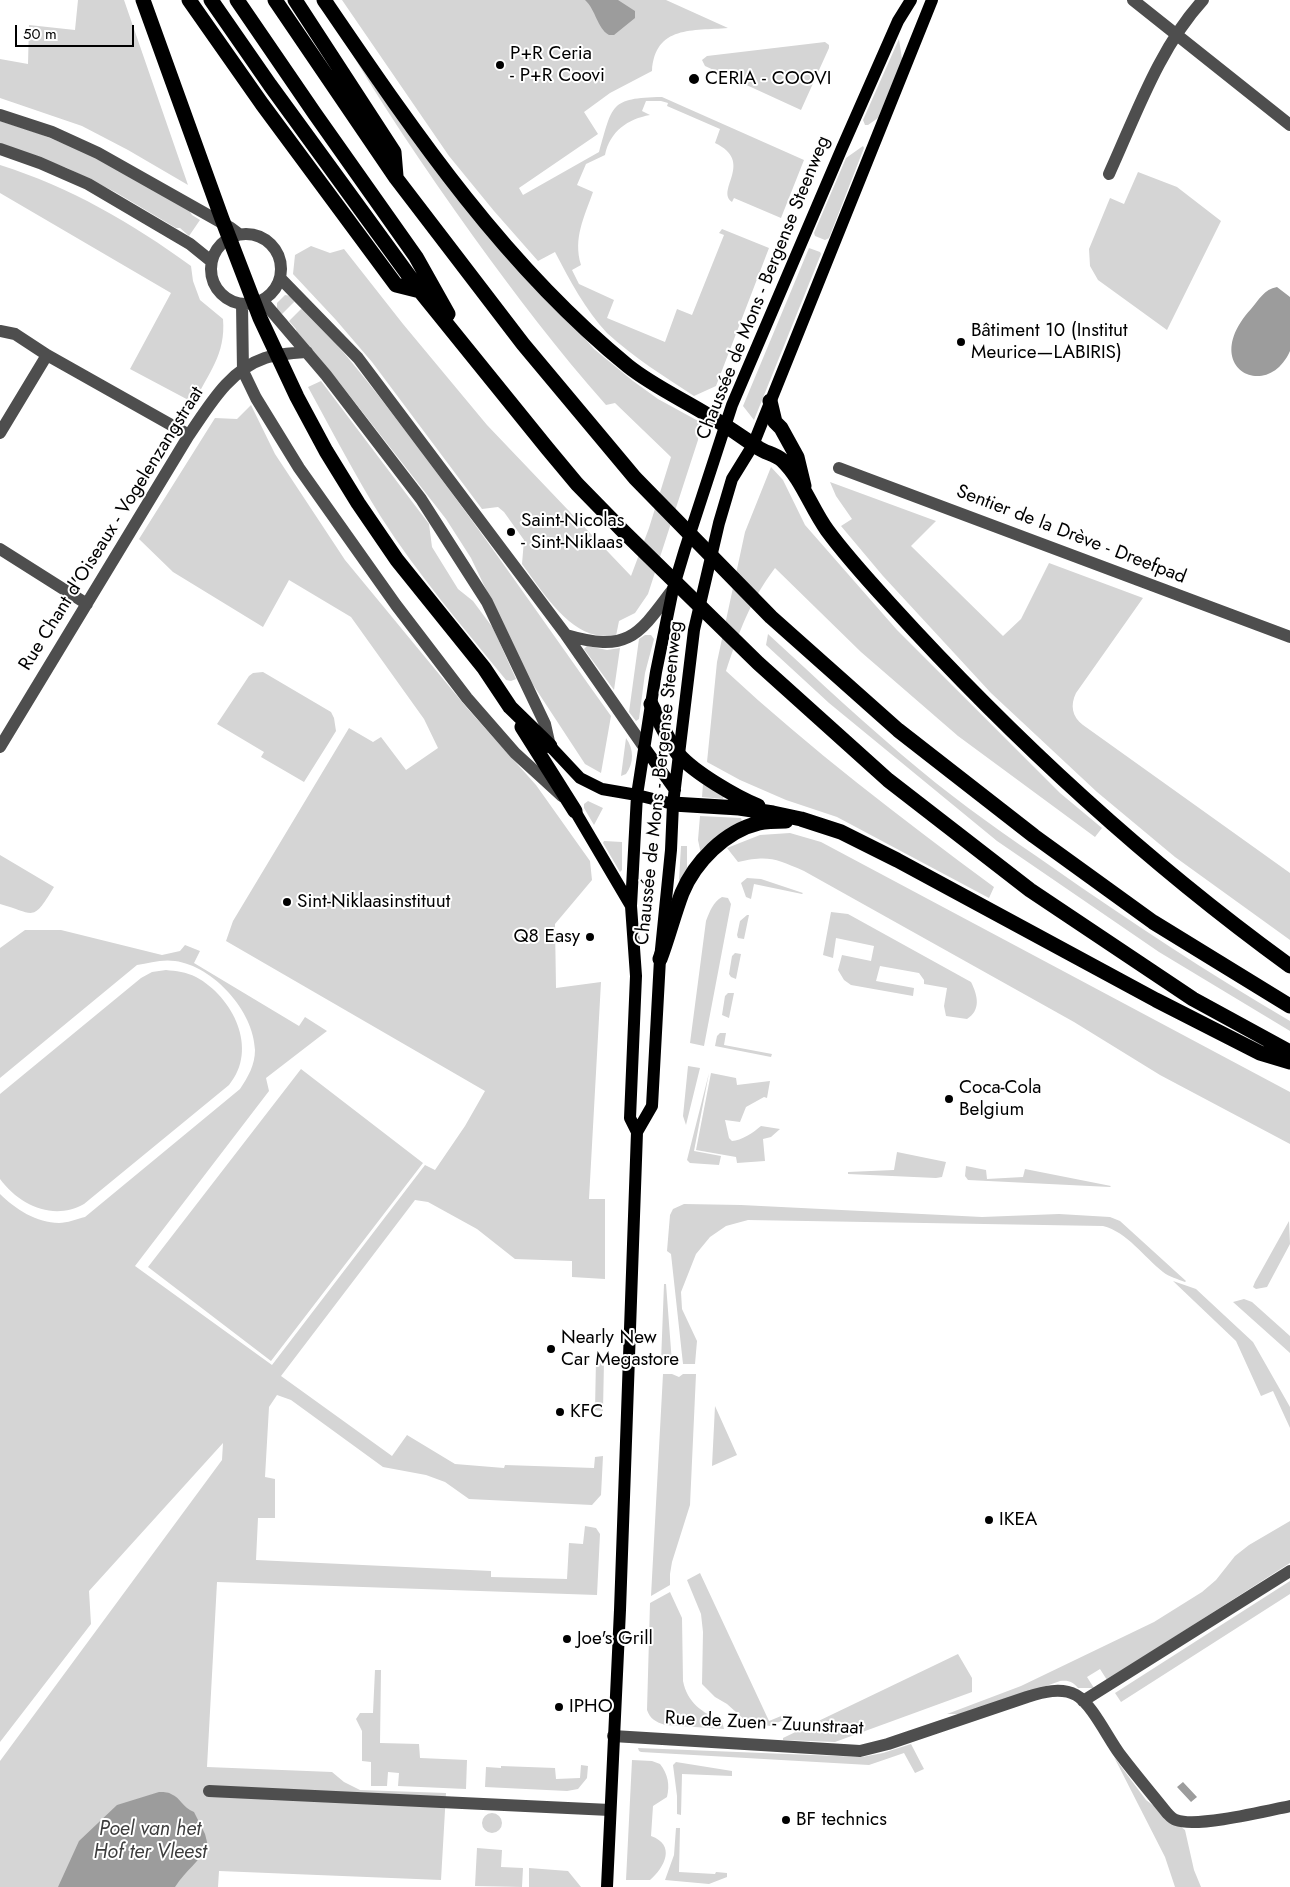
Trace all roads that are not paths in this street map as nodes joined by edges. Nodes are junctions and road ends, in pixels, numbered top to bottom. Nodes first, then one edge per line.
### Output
1 (143, 0) edge
2 (189, 0) edge
3 (211, 0) edge
4 (237, 0) edge
5 (275, 0) edge
6 (295, 0) edge
7 (324, 0) edge
8 (911, 0) edge
9 (932, 0) edge
10 (1133, 0) edge
11 (1203, 0) edge
12 (1176, 34) junction
13 (0, 115) edge
14 (1290, 124) edge
15 (0, 149) edge
16 (1109, 174) dead end
17 (396, 178) junction
18 (239, 234) junction
19 (211, 261) junction
20 (280, 278) junction
21 (420, 291) junction
22 (262, 300) junction
23 (242, 304) junction
24 (0, 331) edge
25 (307, 352) junction
26 (470, 352) junction
27 (47, 355) junction
28 (243, 371) junction
29 (770, 402) junction
30 (726, 427) junction
31 (0, 433) edge
32 (189, 435) junction
33 (753, 445) junction
34 (839, 468) dead end
35 (807, 494) junction
36 (0, 549) edge
37 (673, 590) junction
38 (87, 604) junction
39 (566, 635) junction
40 (1290, 637) edge
41 (651, 704) junction
42 (510, 707) junction
43 (550, 746) junction
44 (0, 747) edge
45 (644, 747) junction
46 (679, 755) junction
47 (638, 795) junction
48 (674, 797) junction
49 (576, 811) junction
50 (773, 812) junction
51 (801, 819) junction
52 (632, 906) junction
53 (660, 959) junction
54 (1290, 966) edge
55 (1290, 1006) edge
56 (1290, 1052) edge
57 (1290, 1062) edge
58 (637, 1132) junction
59 (1290, 1570) edge
60 (1083, 1701) junction
61 (613, 1736) junction
62 (209, 1791) dead end
63 (1290, 1806) edge
64 (610, 1810) junction
65 (607, 1887) edge

1 - 42 highway
2 - 21 highway
3 - 21 highway
4 - 26 highway
5 - 17 highway
6 - 17 highway
7 - 30 highway
8 - 30 main road, Chaussée de Mons - Bergense Steenweg
9 - 29 main road, Chaussée de Mons - Bergense Steenweg
10 - 12 street
11 - 12 street
12 - 14 street
12 - 16 street
13 - 18 street
15 - 19 street
17 - 55 highway
18 - 19 street
18 - 20 street
19 - 23 street
20 - 22 street
20 - 39 street
21 - 26 highway
22 - 23 street
22 - 25 street
23 - 28 street
24 - 27 street
25 - 28 street, Rue Chant d'Oiseaux - Vogelenzangstraat
25 - 43 street
26 - 56 highway
27 - 31 street
27 - 32 street
28 - 32 street, Rue Chant d'Oiseaux - Vogelenzangstraat
28 - 49 street
29 - 33 main road, Chaussée de Mons - Bergense Steenweg
29 - 35 highway
30 - 33 highway
30 - 37 main road, Chaussée de Mons - Bergense Steenweg
32 - 38 street, Rue Chant d'Oiseaux - Vogelenzangstraat
33 - 35 highway
33 - 46 main road, Chaussée de Mons - Bergense Steenweg
34 - 40 street, Sentier de la Drève - Dreefpad
35 - 54 highway
36 - 38 street
37 - 39 street
37 - 41 main road, Chaussée de Mons - Bergense Steenweg
38 - 44 street, Rue Chant d'Oiseaux - Vogelenzangstraat
39 - 45 street
41 - 45 main road, Chaussée de Mons - Bergense Steenweg
41 - 46 highway
42 - 43 highway
42 - 49 highway
43 - 47 main road
45 - 47 main road, Chaussée de Mons - Bergense Steenweg
45 - 48 main road
46 - 48 main road, Chaussée de Mons - Bergense Steenweg
46 - 50 highway
47 - 48 main road
47 - 52 main road, Chaussée de Mons - Bergense Steenweg
48 - 50 highway
48 - 53 main road, Chaussée de Mons - Bergense Steenweg
49 - 52 main road
50 - 51 highway
51 - 53 highway
51 - 57 highway
52 - 58 main road, Chaussée de Mons - Bergense Steenweg
53 - 58 main road, Chaussée de Mons - Bergense Steenweg
58 - 61 main road, Chaussée de Mons - Bergense Steenweg
59 - 60 street
60 - 61 street, Rue de Zuen - Zuunstraat
60 - 63 street
61 - 64 main road, Chaussée de Mons - Bergense Steenweg
62 - 64 street
64 - 65 main road, Chaussée de Mons - Bergense Steenweg

